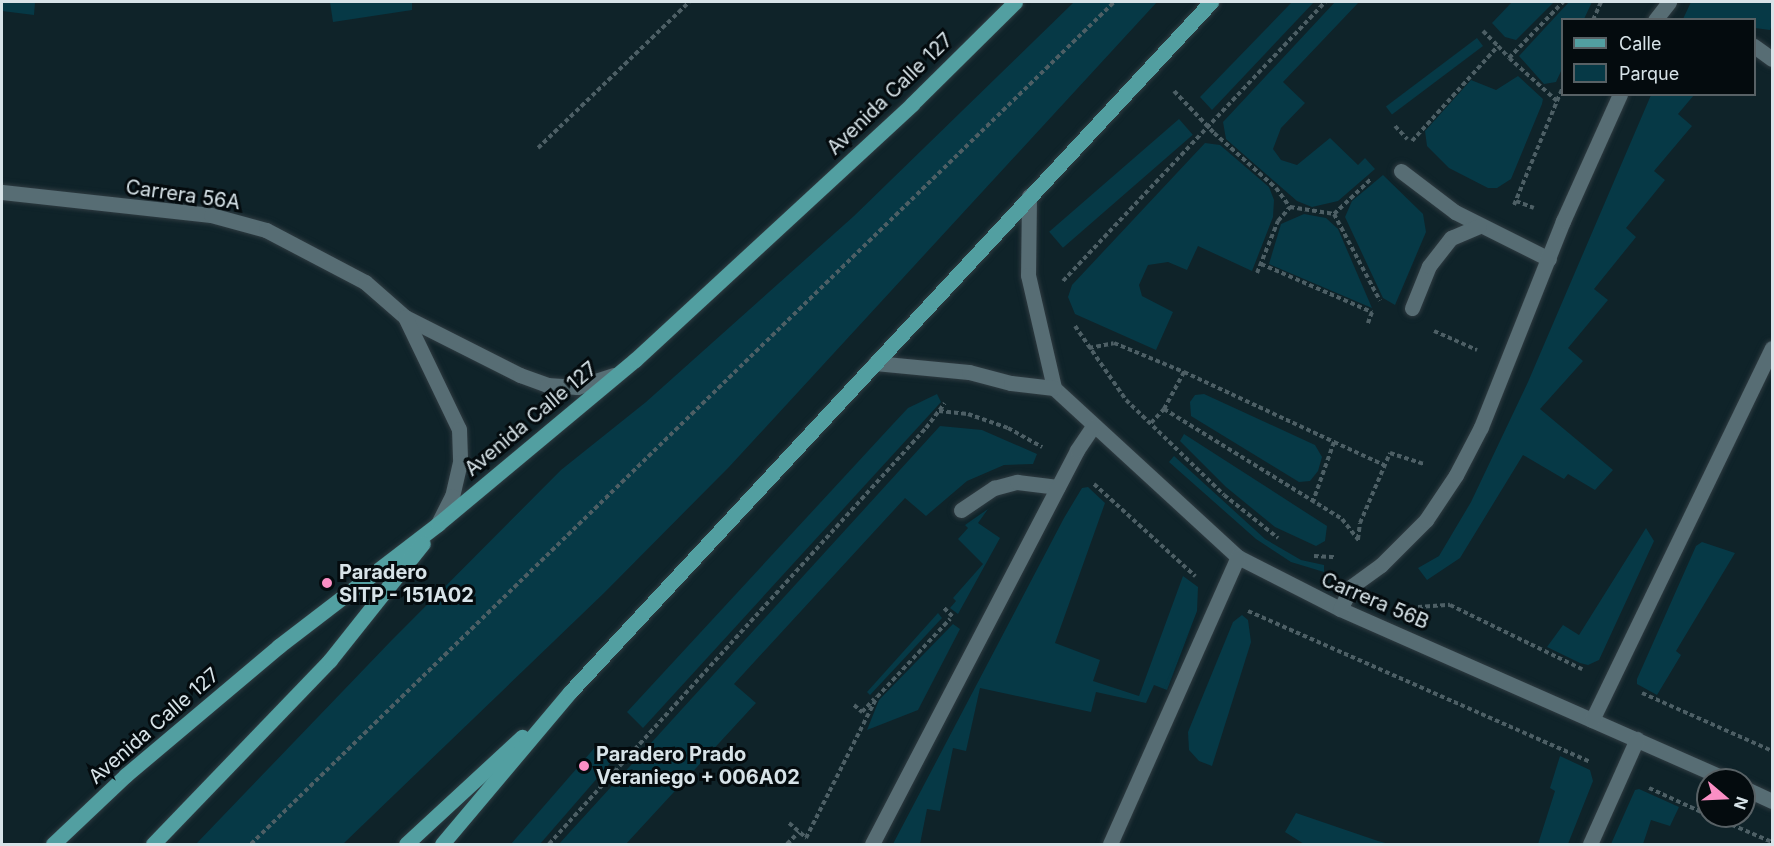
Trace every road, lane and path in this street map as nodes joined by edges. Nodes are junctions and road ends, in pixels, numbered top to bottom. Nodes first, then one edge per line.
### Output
1 (689, 2) edge
2 (1015, 2) edge
3 (1114, 2) edge
4 (1211, 2) edge
5 (1325, 2) edge
6 (1563, 2) edge
7 (1601, 2) edge
8 (1669, 2) edge
9 (1594, 18) edge
10 (1657, 18) edge
11 (1483, 31) dead end
12 (1498, 46) junction
13 (1756, 47) edge
14 (1509, 58) junction
15 (1773, 58) edge
16 (1151, 66) junction
17 (1561, 93) edge
18 (1619, 96) edge
19 (1557, 101) junction
20 (1395, 126) dead end
21 (1208, 127) junction
22 (1411, 142) junction
23 (538, 148) dead end
24 (1406, 148) dead end
25 (1417, 149) dead end
26 (1401, 171) dead end
27 (1374, 176) dead end
28 (2, 192) edge
29 (1029, 195) junction
30 (1290, 207) junction
31 (1512, 210) dead end
32 (1334, 214) junction
33 (1479, 225) junction
34 (1549, 259) junction
35 (1261, 264) junction
36 (1257, 273) dead end
37 (1034, 308) junction
38 (1412, 308) dead end
39 (1384, 309) dead end
40 (1372, 312) junction
41 (405, 317) junction
42 (1069, 317) dead end
43 (1380, 318) dead end
44 (1368, 323) dead end
45 (1422, 325) dead end
46 (1089, 348) junction
47 (1773, 348) edge
48 (635, 360) junction
49 (875, 363) junction
50 (1508, 364) junction
51 (969, 372) junction
52 (1184, 372) junction
53 (1054, 388) junction
54 (1164, 409) junction
55 (1151, 423) junction
56 (1093, 426) junction
57 (1334, 442) junction
58 (1384, 465) junction
59 (1456, 475) junction
60 (1058, 487) junction
61 (1312, 504) junction
62 (961, 510) dead end
63 (438, 524) junction
64 (1358, 539) junction
65 (1283, 541) dead end
66 (1353, 544) dead end
67 (1342, 553) dead end
68 (1310, 554) dead end
69 (1238, 557) junction
70 (1381, 565) junction
71 (944, 608) dead end
72 (1340, 609) junction
73 (1610, 679) junction
74 (570, 692) junction
75 (877, 697) junction
76 (854, 705) dead end
77 (1592, 720) junction
78 (1637, 739) junction
79 (1773, 751) edge
80 (1701, 768) edge
81 (1756, 793) edge
82 (1773, 801) edge
83 (789, 823) dead end
84 (1740, 828) edge
85 (799, 832) junction
86 (806, 838) junction
87 (1773, 842) edge
88 (53, 844) edge
89 (153, 844) edge
90 (251, 844) edge
91 (406, 844) edge
92 (442, 844) edge
93 (549, 844) edge
94 (787, 844) edge
95 (803, 844) edge
96 (872, 844) edge
97 (1110, 844) edge
98 (1590, 844) edge

1 - 23 path
2 - 48 main road, Avenida Calle 127
3 - 90 path
4 - 16 main road
5 - 21 path
6 - 14 path
7 - 9 path
8 - 10 street
11 - 12 path
12 - 14 path
12 - 22 path
13 - 15 street
14 - 19 path
16 - 21 path
16 - 29 main road
17 - 19 path
18 - 34 street
19 - 31 path
20 - 22 path
21 - 30 path
21 - 37 path
22 - 24 path
22 - 25 path
26 - 33 street
27 - 32 path
28 - 41 street, Carrera 56A
29 - 37 street
29 - 49 main road
30 - 32 path
30 - 35 path
32 - 39 path
33 - 34 street
33 - 38 street
34 - 50 street
35 - 36 path
35 - 40 path
37 - 53 street
40 - 43 path
40 - 44 path
41 - 48 street, Carrera 56A
41 - 63 street, Carrera 56A
42 - 46 path
45 - 50 path
46 - 52 path
46 - 55 path
47 - 73 street
48 - 63 main road, Avenida Calle 127
49 - 51 street
49 - 74 main road
50 - 59 street
51 - 53 street
51 - 93 path
52 - 54 path
52 - 57 path
53 - 56 street, Carrera 56B
54 - 55 path
54 - 61 path
55 - 65 path
56 - 60 street
56 - 69 street, Carrera 56B
57 - 58 path
57 - 61 path
58 - 59 path
58 - 64 path
59 - 70 street
60 - 62 street
60 - 96 street
61 - 64 path
63 - 88 main road, Avenida Calle 127
63 - 89 main road
64 - 66 path
64 - 70 path
67 - 68 path
69 - 72 street, Carrera 56B
69 - 97 street
70 - 72 street
70 - 73 path
71 - 75 path
72 - 77 street, Carrera 56B
73 - 77 street
73 - 79 path
74 - 91 main road
74 - 92 main road
75 - 76 path
75 - 86 path
77 - 78 street, Carrera 56B
78 - 80 street, Carrera 56B
78 - 98 street
81 - 82 street
83 - 85 path
84 - 87 path
85 - 86 path
85 - 94 path
86 - 95 path

